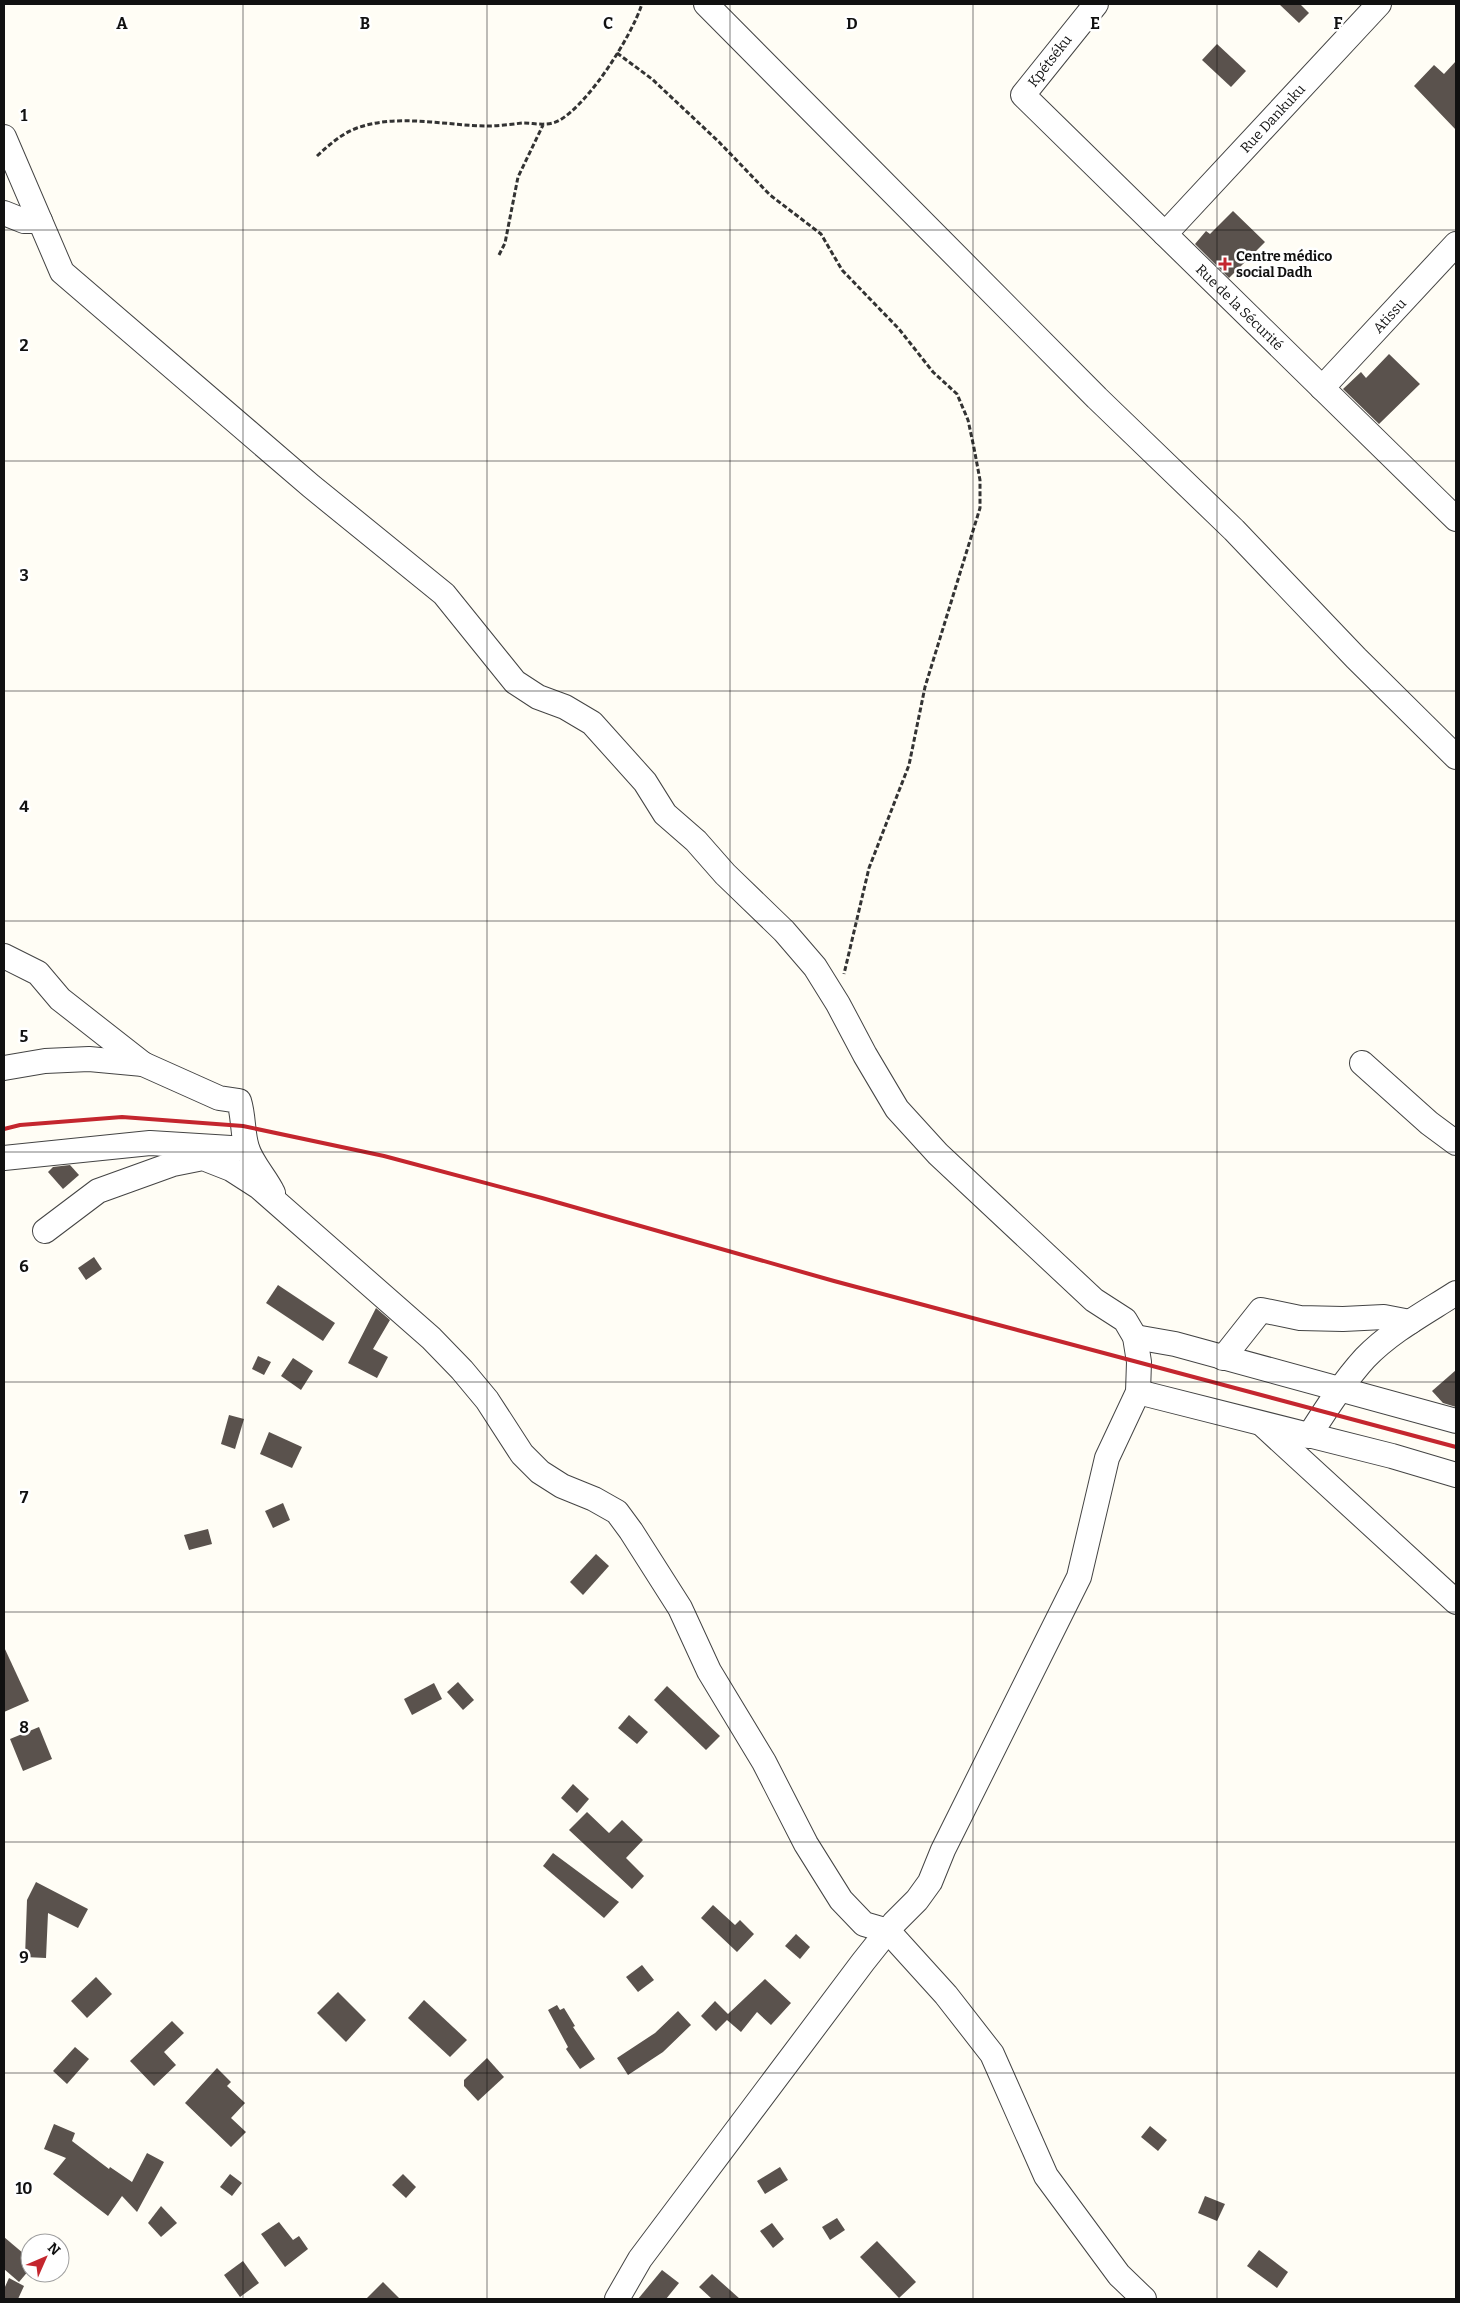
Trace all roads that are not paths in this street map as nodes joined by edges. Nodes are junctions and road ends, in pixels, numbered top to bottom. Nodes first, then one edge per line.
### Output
1 (706, 4) edge
2 (1096, 4) edge
3 (1379, 4) edge
4 (1023, 95) joint
5 (4, 137) edge
6 (4, 213) edge
7 (40, 221) junction
8 (1165, 234) junction
9 (1456, 244) edge
10 (1322, 388) junction
11 (1456, 519) edge
12 (1456, 757) edge
13 (4, 956) edge
14 (1362, 1063) dead end
15 (142, 1064) junction
16 (4, 1068) edge
17 (1456, 1142) edge
18 (247, 1149) junction
19 (4, 1158) edge
20 (279, 1206) junction
21 (45, 1231) dead end
22 (1456, 1293) edge
23 (1410, 1322) junction
24 (1135, 1337) junction
25 (1223, 1358) junction
26 (1340, 1388) junction
27 (1138, 1392) junction
28 (1456, 1421) edge
29 (1260, 1422) junction
30 (1309, 1436) junction
31 (1456, 1475) edge
32 (1456, 1602) edge
33 (888, 1930) junction
34 (617, 2299) edge
35 (1144, 2299) edge

1 - 12 street
2 - 4 street, Kpétséku
3 - 8 street, Rue Dankuku
4 - 8 street, Rue de la Sécurité
5 - 7 street
6 - 7 street
7 - 24 street
8 - 10 street, Rue de la Sécurité
9 - 10 street, Atissu
10 - 11 street, Rue de la Sécurité
13 - 15 street
14 - 17 street
15 - 16 street
15 - 18 street
18 - 19 street
18 - 20 street
20 - 21 street
20 - 33 street
22 - 23 street
23 - 25 street
23 - 26 street
24 - 25 street
24 - 27 street
25 - 26 street
26 - 28 street
26 - 30 street
27 - 29 street
27 - 33 street
29 - 30 street
29 - 32 street
30 - 31 street
33 - 34 street
33 - 35 street

